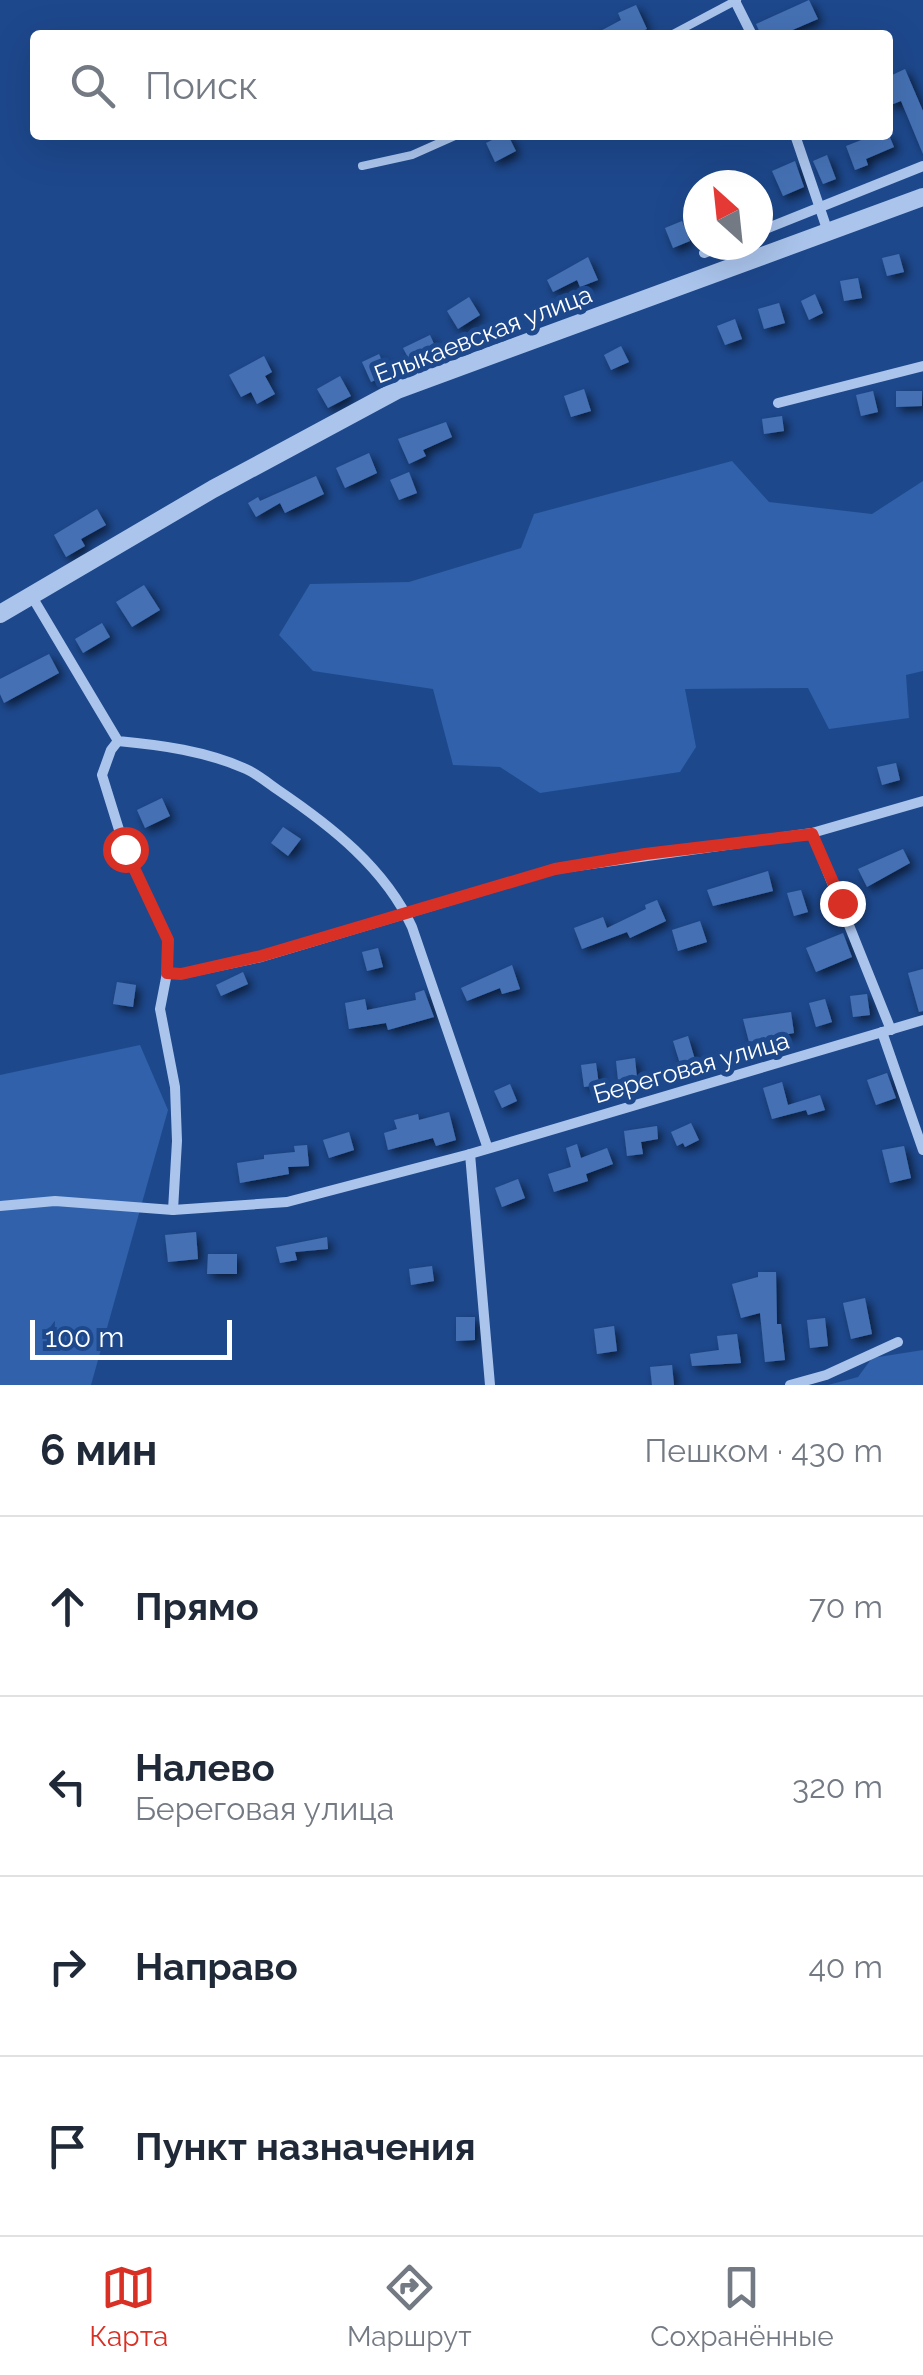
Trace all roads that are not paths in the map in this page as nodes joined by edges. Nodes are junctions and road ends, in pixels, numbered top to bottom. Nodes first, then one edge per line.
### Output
1 (736, 0) edge
2 (680, 30) edge
3 (750, 30) edge
4 (446, 140) edge
5 (798, 140) edge
6 (362, 166) dead end
7 (923, 166) edge
8 (923, 197) edge
9 (820, 207) junction
10 (773, 226) edge
11 (828, 232) junction
12 (923, 366) edge
13 (778, 402) dead end
14 (31, 595) junction
15 (0, 614) edge
16 (118, 740) junction
17 (923, 801) edge
18 (812, 834) junction
19 (405, 912) junction
20 (167, 973) junction
21 (923, 1020) edge
22 (887, 1032) junction
23 (487, 1146) junction
24 (923, 1150) edge
25 (470, 1154) junction
26 (0, 1206) edge
27 (174, 1210) junction
28 (898, 1342) dead end
29 (490, 1385) edge
30 (790, 1385) edge

1 - 2 lane
1 - 3 street
4 - 6 lane
5 - 9 street
7 - 9 street
8 - 11 street, Елыкаевская улица
9 - 10 street
9 - 11 street
11 - 14 street, Елыкаевская улица
12 - 13 street
14 - 15 street, Елыкаевская улица
14 - 16 street
16 - 19 street
16 - 20 street
17 - 18 street
18 - 19 street
18 - 22 street
19 - 20 street
19 - 23 street
20 - 27 street
21 - 22 street, Береговая улица
22 - 23 street, Береговая улица
22 - 24 street
23 - 25 street, Береговая улица
25 - 27 street, Береговая улица
25 - 29 street
26 - 27 street, Береговая улица
28 - 30 street

